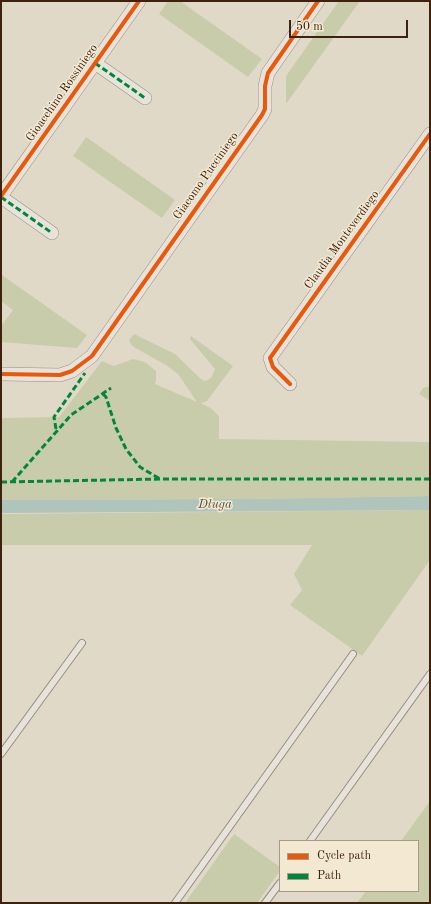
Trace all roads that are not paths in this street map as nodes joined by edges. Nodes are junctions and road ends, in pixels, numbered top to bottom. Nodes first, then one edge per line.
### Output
1 (139, 1) edge
2 (318, 1) edge
3 (95, 63) junction
4 (145, 98) dead end
5 (430, 134) edge
6 (1, 197) edge
7 (52, 233) dead end
8 (1, 374) edge
9 (290, 384) dead end
10 (82, 643) dead end
11 (353, 654) dead end
12 (430, 674) edge
13 (1, 754) edge
14 (311, 840) edge
15 (279, 884) edge
16 (175, 903) edge
17 (265, 903) edge

1 - 3 street, Gioacchino Rossiniego
2 - 8 street, Giacomo Pucciniego
3 - 4 street
3 - 6 street, Gioacchino Rossiniego
5 - 9 street, Claudia Monteverdiego
6 - 7 street
10 - 13 lane
11 - 16 lane
12 - 14 lane
15 - 17 lane

